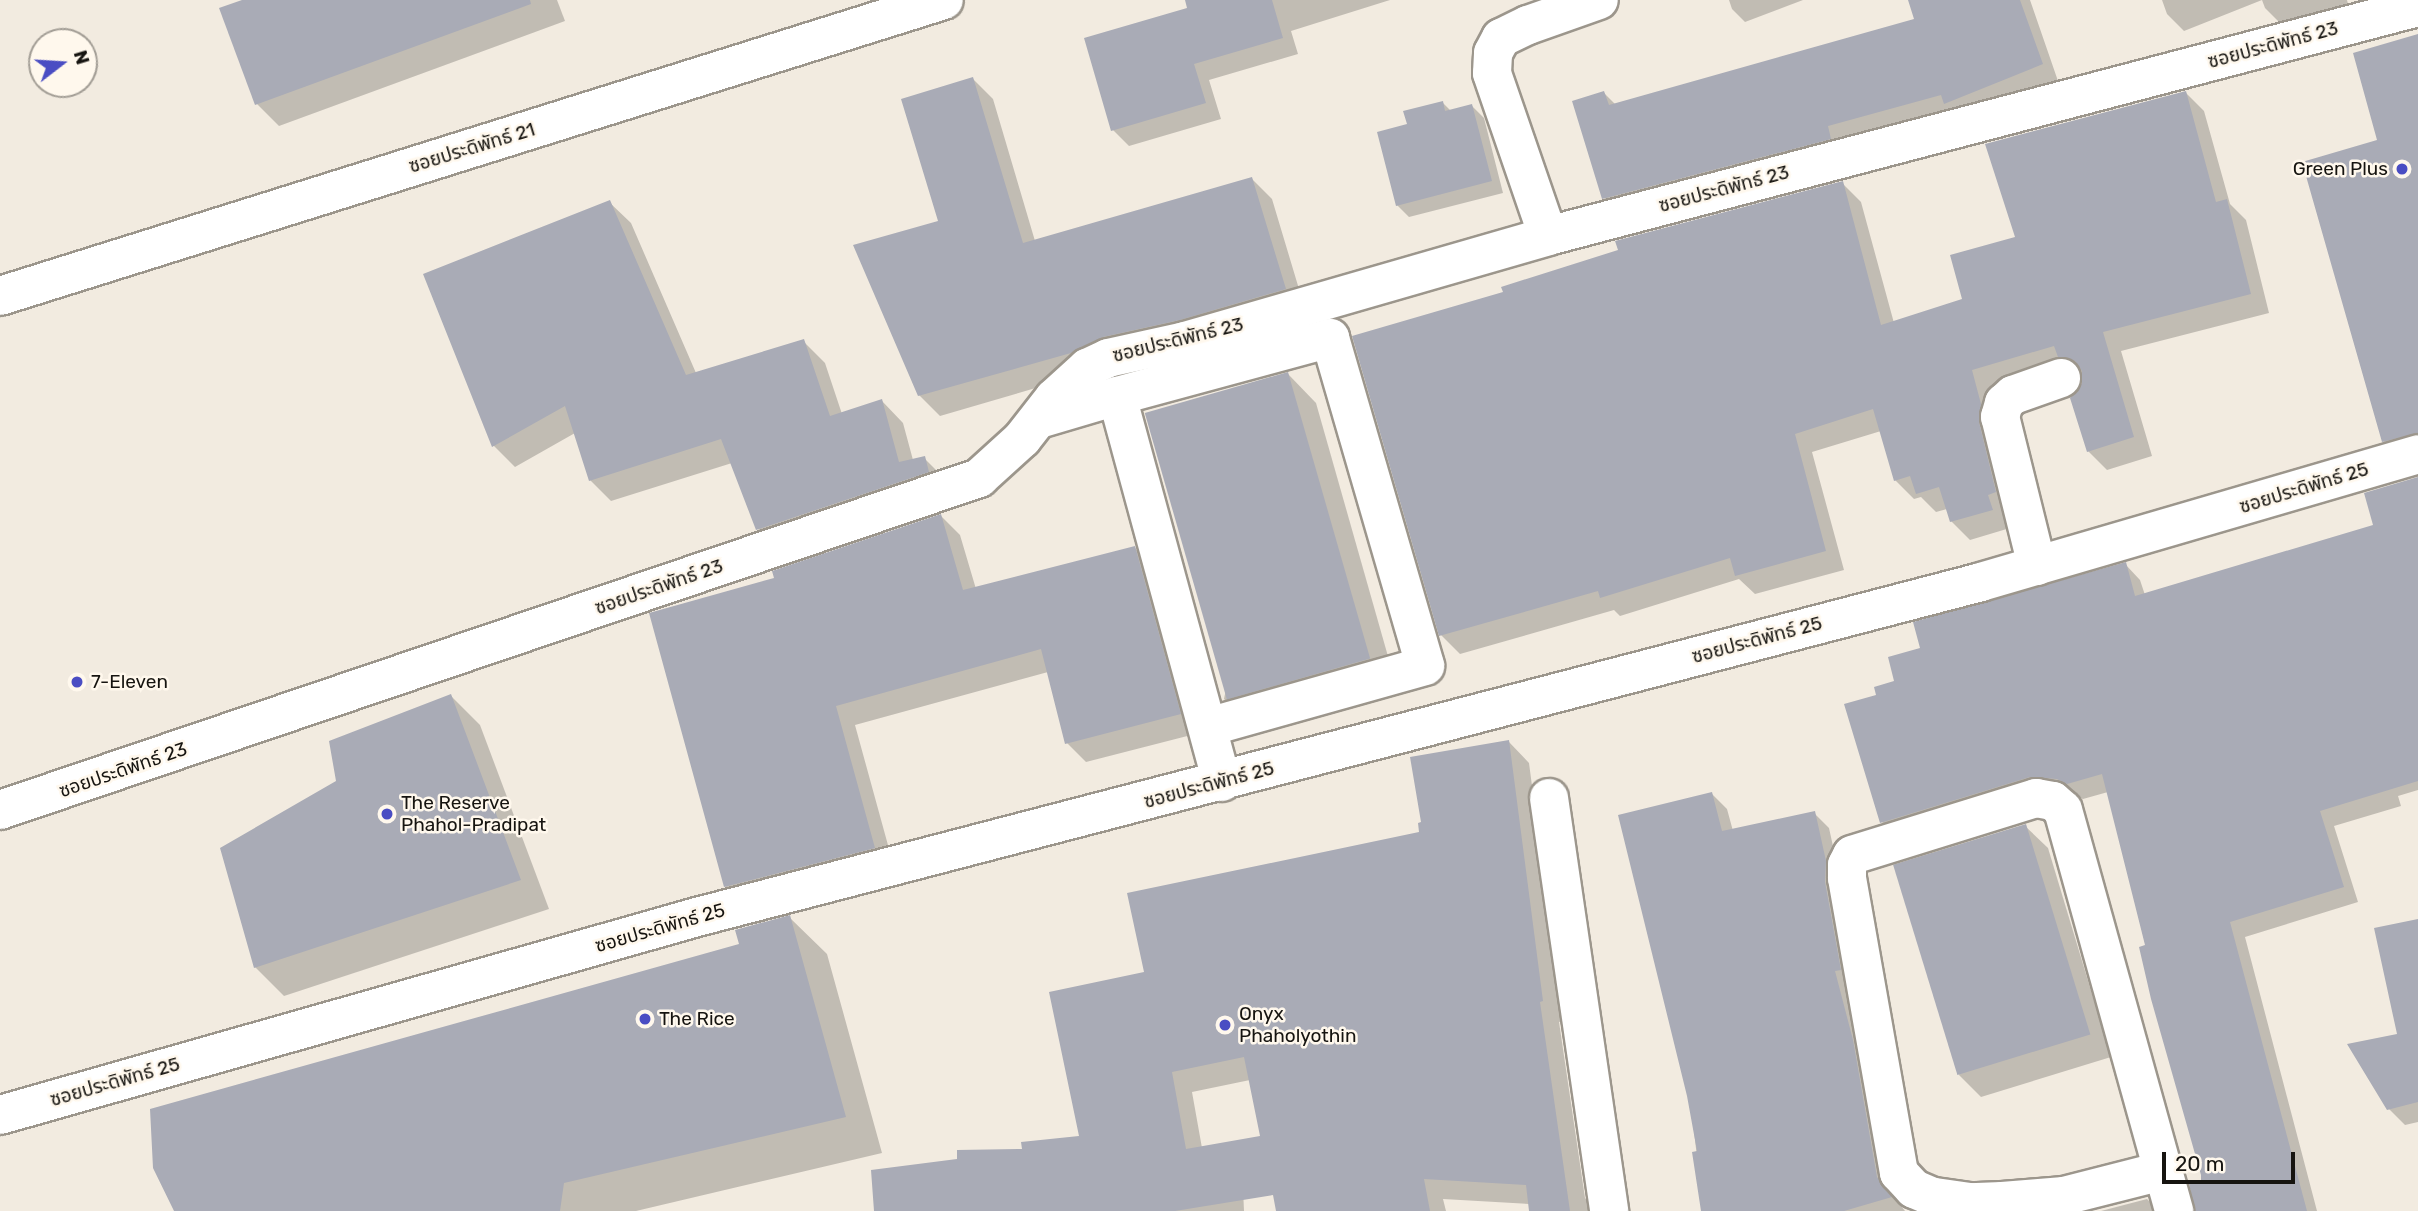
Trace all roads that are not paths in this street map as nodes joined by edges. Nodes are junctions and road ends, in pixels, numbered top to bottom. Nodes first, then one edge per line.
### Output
1 (1599, 0) edge
2 (920, 4) edge
3 (2418, 6) edge
4 (1548, 236) junction
5 (0, 296) edge
6 (2061, 378) dead end
7 (1117, 396) junction
8 (1037, 420) junction
9 (2418, 454) edge
10 (2037, 566) junction
11 (1209, 727) junction
12 (1222, 782) junction
13 (1549, 798) dead end
14 (0, 810) edge
15 (0, 1115) edge
16 (2162, 1171) junction
17 (2066, 1203) edge
18 (1609, 1211) edge
19 (2174, 1211) edge

1 - 4 street
2 - 5 street, ซอยประดิพัทธ์ 21
3 - 4 street, ซอยประดิพัทธ์ 23
4 - 8 street, ซอยประดิพัทธ์ 23
6 - 10 street
7 - 8 street
7 - 11 street
7 - 11 street
8 - 14 street, ซอยประดิพัทธ์ 23
9 - 10 street, ซอยประดิพัทธ์ 25
10 - 12 street, ซอยประดิพัทธ์ 25
11 - 12 street
12 - 15 street, ซอยประดิพัทธ์ 25
13 - 18 street
16 - 17 street
16 - 17 street
16 - 19 street

